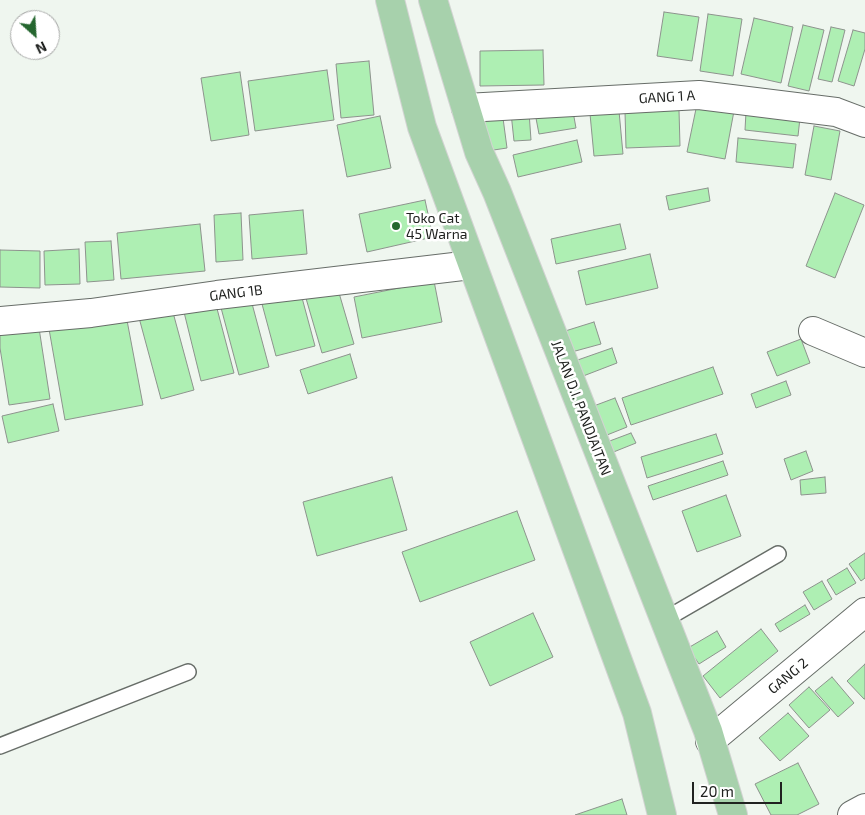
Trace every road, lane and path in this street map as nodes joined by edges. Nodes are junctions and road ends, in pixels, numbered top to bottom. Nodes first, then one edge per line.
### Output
1 (390, 0) edge
2 (433, 0) edge
3 (466, 108) junction
4 (865, 122) edge
5 (472, 265) junction
6 (0, 321) edge
7 (813, 331) dead end
8 (865, 353) edge
9 (778, 554) dead end
10 (865, 612) edge
11 (664, 620) junction
12 (188, 672) dead end
13 (710, 741) junction
14 (0, 746) edge
15 (865, 808) edge
16 (662, 815) edge
17 (732, 815) edge
18 (852, 815) edge

1 - 5 main road
2 - 3 main road, JALAN D.I. PANDJAITAN
3 - 4 street, GANG 1 A
3 - 11 main road, JALAN D.I. PANDJAITAN
5 - 6 street, GANG 1B
5 - 16 main road
7 - 8 street
9 - 11 lane
10 - 13 street, GANG 2
11 - 13 main road, JALAN D.I. PANDJAITAN
12 - 14 lane
13 - 17 main road, JALAN D.I. PANDJAITAN
15 - 18 street

